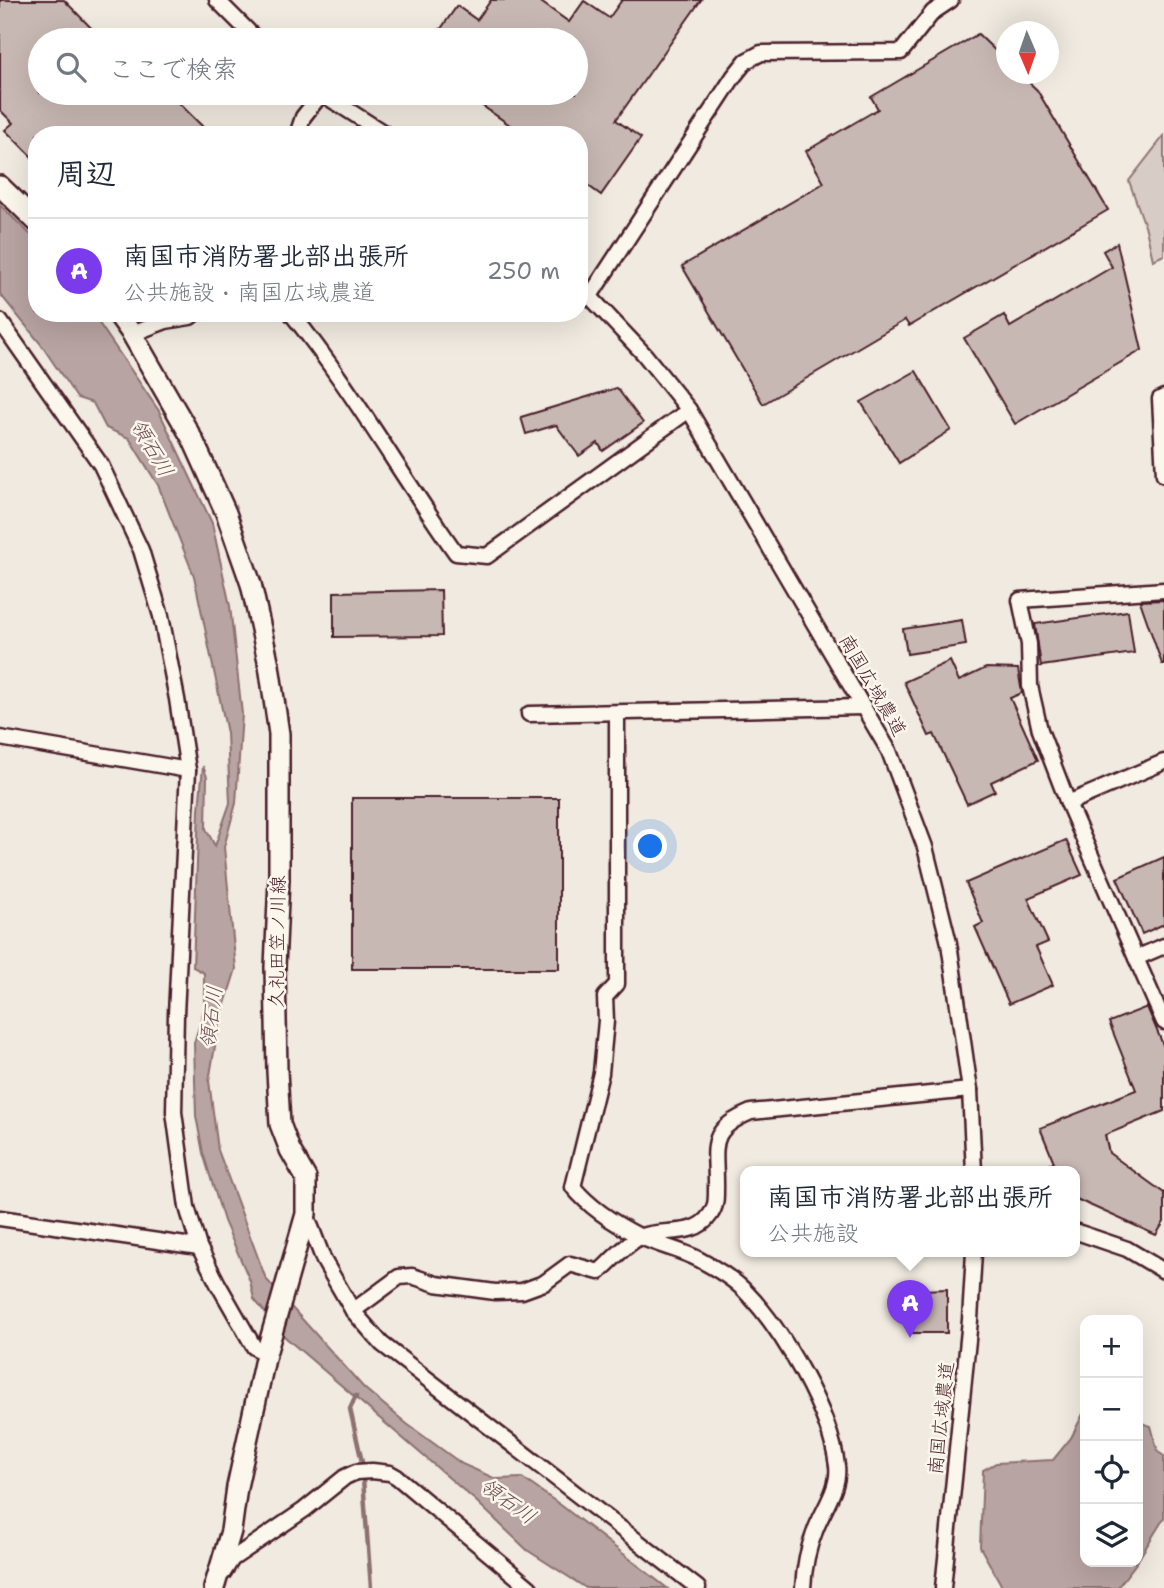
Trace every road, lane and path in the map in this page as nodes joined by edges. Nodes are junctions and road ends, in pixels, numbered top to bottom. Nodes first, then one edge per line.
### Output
1 (217, 0) edge
2 (951, 0) edge
3 (245, 28) edge
4 (312, 105) edge
5 (340, 105) edge
6 (300, 126) edge
7 (373, 126) edge
8 (0, 186) edge
9 (28, 213) edge
10 (588, 286) edge
11 (588, 293) edge
12 (0, 321) edge
13 (123, 322) edge
14 (163, 322) edge
15 (298, 322) edge
16 (132, 334) junction
17 (1164, 397) edge
18 (689, 410) junction
19 (1164, 475) edge
20 (1164, 590) edge
21 (864, 706) junction
22 (617, 713) junction
23 (529, 714) dead end
24 (0, 738) edge
25 (1164, 762) edge
26 (188, 770) junction
27 (1069, 803) junction
28 (1164, 946) edge
29 (1136, 958) junction
30 (1164, 1022) edge
31 (970, 1090) junction
32 (974, 1166) edge
33 (0, 1218) edge
34 (304, 1223) junction
35 (1080, 1233) edge
36 (641, 1237) junction
37 (199, 1247) junction
38 (974, 1257) edge
39 (1164, 1271) edge
40 (353, 1311) junction
41 (267, 1350) junction
42 (215, 1585) edge
43 (530, 1588) edge
44 (698, 1588) edge
45 (803, 1588) edge
46 (943, 1588) edge

1 - 3 street
2 - 10 street
4 - 6 street
5 - 7 street
8 - 9 main road
11 - 18 street, 南国広域農道
12 - 26 street
13 - 16 main road, 久礼田笠ノ川線
14 - 16 street
15 - 18 street
16 - 34 main road, 久礼田笠ノ川線
17 - 19 street
18 - 21 street, 南国広域農道
20 - 27 street
21 - 22 street
21 - 31 street, 南国広域農道
22 - 23 street
22 - 36 street
24 - 26 street
25 - 27 street
26 - 37 street
27 - 29 street
28 - 29 street
29 - 30 street
31 - 32 street, 南国広域農道
31 - 36 street
33 - 37 street
34 - 40 street
34 - 41 main road, 久礼田笠ノ川線
35 - 39 street
36 - 40 street
36 - 45 street
37 - 41 street
38 - 46 street, 南国広域農道
40 - 44 street
41 - 42 main road, 久礼田笠ノ川線
42 - 43 street

